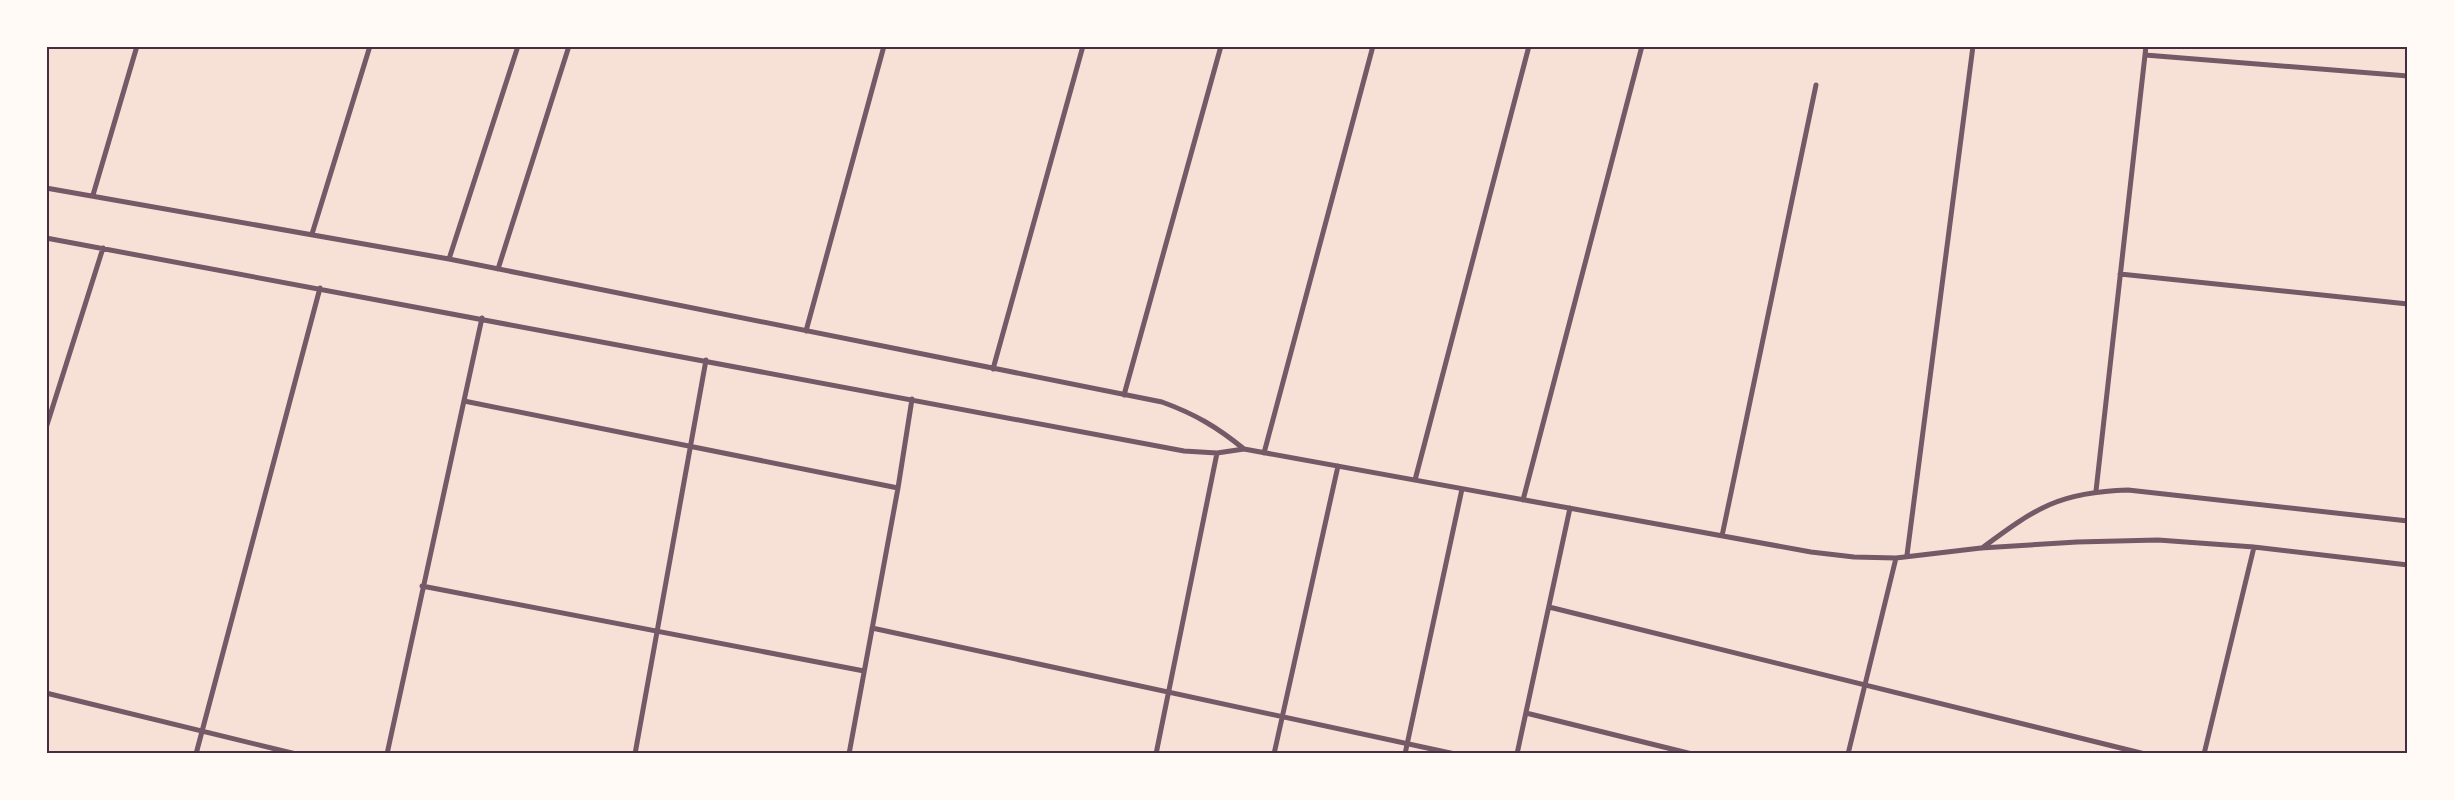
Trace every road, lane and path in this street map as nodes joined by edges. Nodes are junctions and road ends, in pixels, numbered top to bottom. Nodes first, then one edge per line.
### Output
1 (137, 46) edge
2 (370, 46) edge
3 (518, 46) edge
4 (569, 46) edge
5 (884, 46) edge
6 (1083, 46) edge
7 (1221, 46) edge
8 (1373, 46) edge
9 (1529, 46) edge
10 (1642, 46) edge
11 (1973, 46) edge
12 (2146, 46) edge
13 (2146, 55) junction
14 (2408, 76) edge
15 (1816, 85) dead end
16 (46, 188) edge
17 (93, 196) junction
18 (312, 234) junction
19 (46, 238) edge
20 (103, 248) junction
21 (449, 259) junction
22 (498, 269) junction
23 (2120, 274) junction
24 (320, 288) junction
25 (2408, 304) edge
26 (482, 318) junction
27 (806, 331) junction
28 (706, 360) junction
29 (993, 369) junction
30 (1124, 395) junction
31 (912, 399) junction
32 (464, 401) junction
33 (46, 428) edge
34 (691, 446) junction
35 (1244, 450) junction
36 (1217, 453) junction
37 (1264, 453) junction
38 (1338, 466) junction
39 (1415, 480) junction
40 (898, 488) junction
41 (1462, 489) junction
42 (2096, 491) junction
43 (1523, 500) junction
44 (1570, 508) junction
45 (2408, 521) edge
46 (1722, 536) junction
47 (2254, 547) junction
48 (1981, 548) junction
49 (1907, 555) junction
50 (1896, 558) junction
51 (2408, 565) edge
52 (422, 586) junction
53 (1549, 607) junction
54 (872, 628) junction
55 (658, 631) junction
56 (864, 671) junction
57 (1865, 685) junction
58 (1168, 692) junction
59 (46, 693) edge
60 (1526, 713) junction
61 (1282, 717) junction
62 (202, 731) junction
63 (1407, 743) junction
64 (196, 754) edge
65 (296, 754) edge
66 (387, 754) edge
67 (635, 754) edge
68 (849, 754) edge
69 (1156, 754) edge
70 (1274, 754) edge
71 (1404, 754) edge
72 (1456, 754) edge
73 (1517, 754) edge
74 (1692, 754) edge
75 (1848, 754) edge
76 (2145, 754) edge
77 (2204, 754) edge

1 - 17 street
2 - 18 street
3 - 21 street
4 - 22 street
5 - 27 street
6 - 29 street
7 - 30 street
8 - 37 street
9 - 39 street
10 - 43 street
11 - 49 street
12 - 13 street
13 - 14 street
13 - 23 street
15 - 46 street
16 - 17 street
17 - 18 street
18 - 21 street
19 - 20 street
20 - 24 street
20 - 33 street
21 - 22 street
22 - 27 street
23 - 25 street
23 - 42 street
24 - 26 street
24 - 62 street
26 - 28 street
26 - 32 street
27 - 29 street
28 - 31 street
28 - 34 street
29 - 30 street
30 - 35 street
31 - 36 street
31 - 40 street
32 - 34 street
32 - 52 street
34 - 40 street
34 - 55 street
35 - 36 street
35 - 37 street
36 - 58 street
37 - 38 street
38 - 39 street
38 - 61 street
39 - 41 street
40 - 54 street
41 - 43 street
41 - 63 street
42 - 45 street
42 - 48 street
43 - 44 street
44 - 46 street
44 - 53 street
46 - 50 street
47 - 48 street
47 - 51 street
47 - 77 street
48 - 49 street
49 - 50 street
50 - 57 street
52 - 55 street
52 - 66 street
53 - 57 street
53 - 60 street
54 - 56 street
54 - 58 street
55 - 56 street
55 - 67 street
56 - 68 street
57 - 75 street
57 - 76 street
58 - 61 street
58 - 69 street
59 - 62 street
60 - 73 street
60 - 74 street
61 - 63 street
61 - 70 street
62 - 64 street
62 - 65 street
63 - 71 street
63 - 72 street

